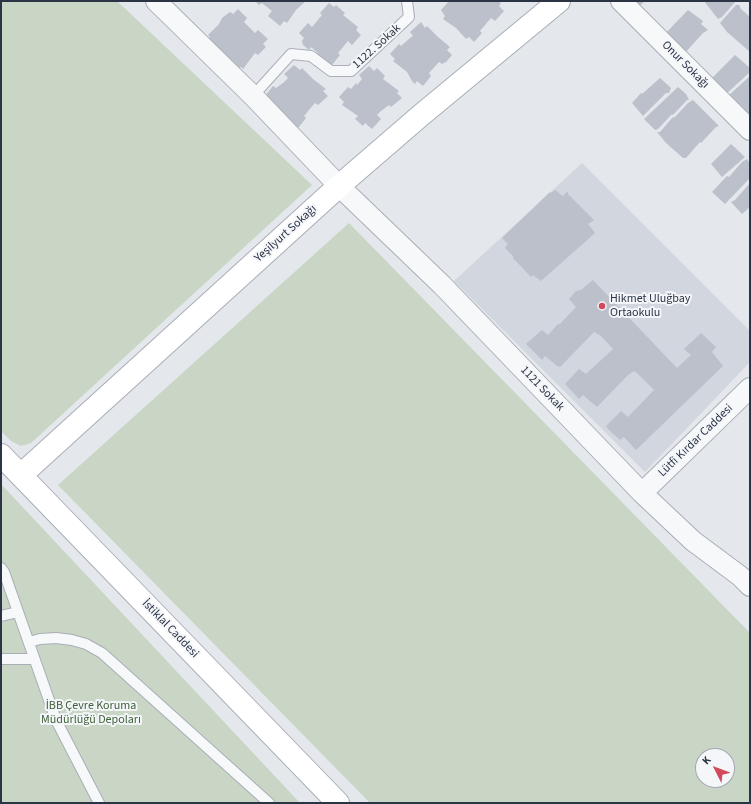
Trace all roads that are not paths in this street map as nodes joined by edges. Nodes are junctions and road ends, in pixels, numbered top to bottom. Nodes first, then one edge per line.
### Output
1 (156, 1) edge
2 (407, 1) edge
3 (559, 1) edge
4 (621, 1) edge
5 (253, 96) junction
6 (750, 130) edge
7 (339, 186) junction
8 (750, 388) edge
9 (1, 455) edge
10 (21, 476) junction
11 (642, 493) junction
12 (1, 568) edge
13 (747, 579) edge
14 (18, 612) junction
15 (1, 616) edge
16 (28, 642) junction
17 (1, 659) edge
18 (34, 659) junction
19 (99, 803) edge
20 (269, 803) edge
21 (338, 803) edge

1 - 5 street, 1121 Sokak
2 - 5 lane, 1122. Sokak
3 - 7 main road, Yeşilyurt Sokağı
4 - 6 street, Onur Sokağı
5 - 7 street, 1121 Sokak
7 - 10 main road, Yeşilyurt Sokağı
7 - 11 street, 1121 Sokak
8 - 11 street, Lütfi Kırdar Caddesi
9 - 10 main road, İstiklal Caddesi
10 - 21 main road, İstiklal Caddesi
11 - 13 street, 1121 Sokak
12 - 14 lane
14 - 15 lane
14 - 16 lane
16 - 18 lane
16 - 20 lane
17 - 18 lane
18 - 19 lane

